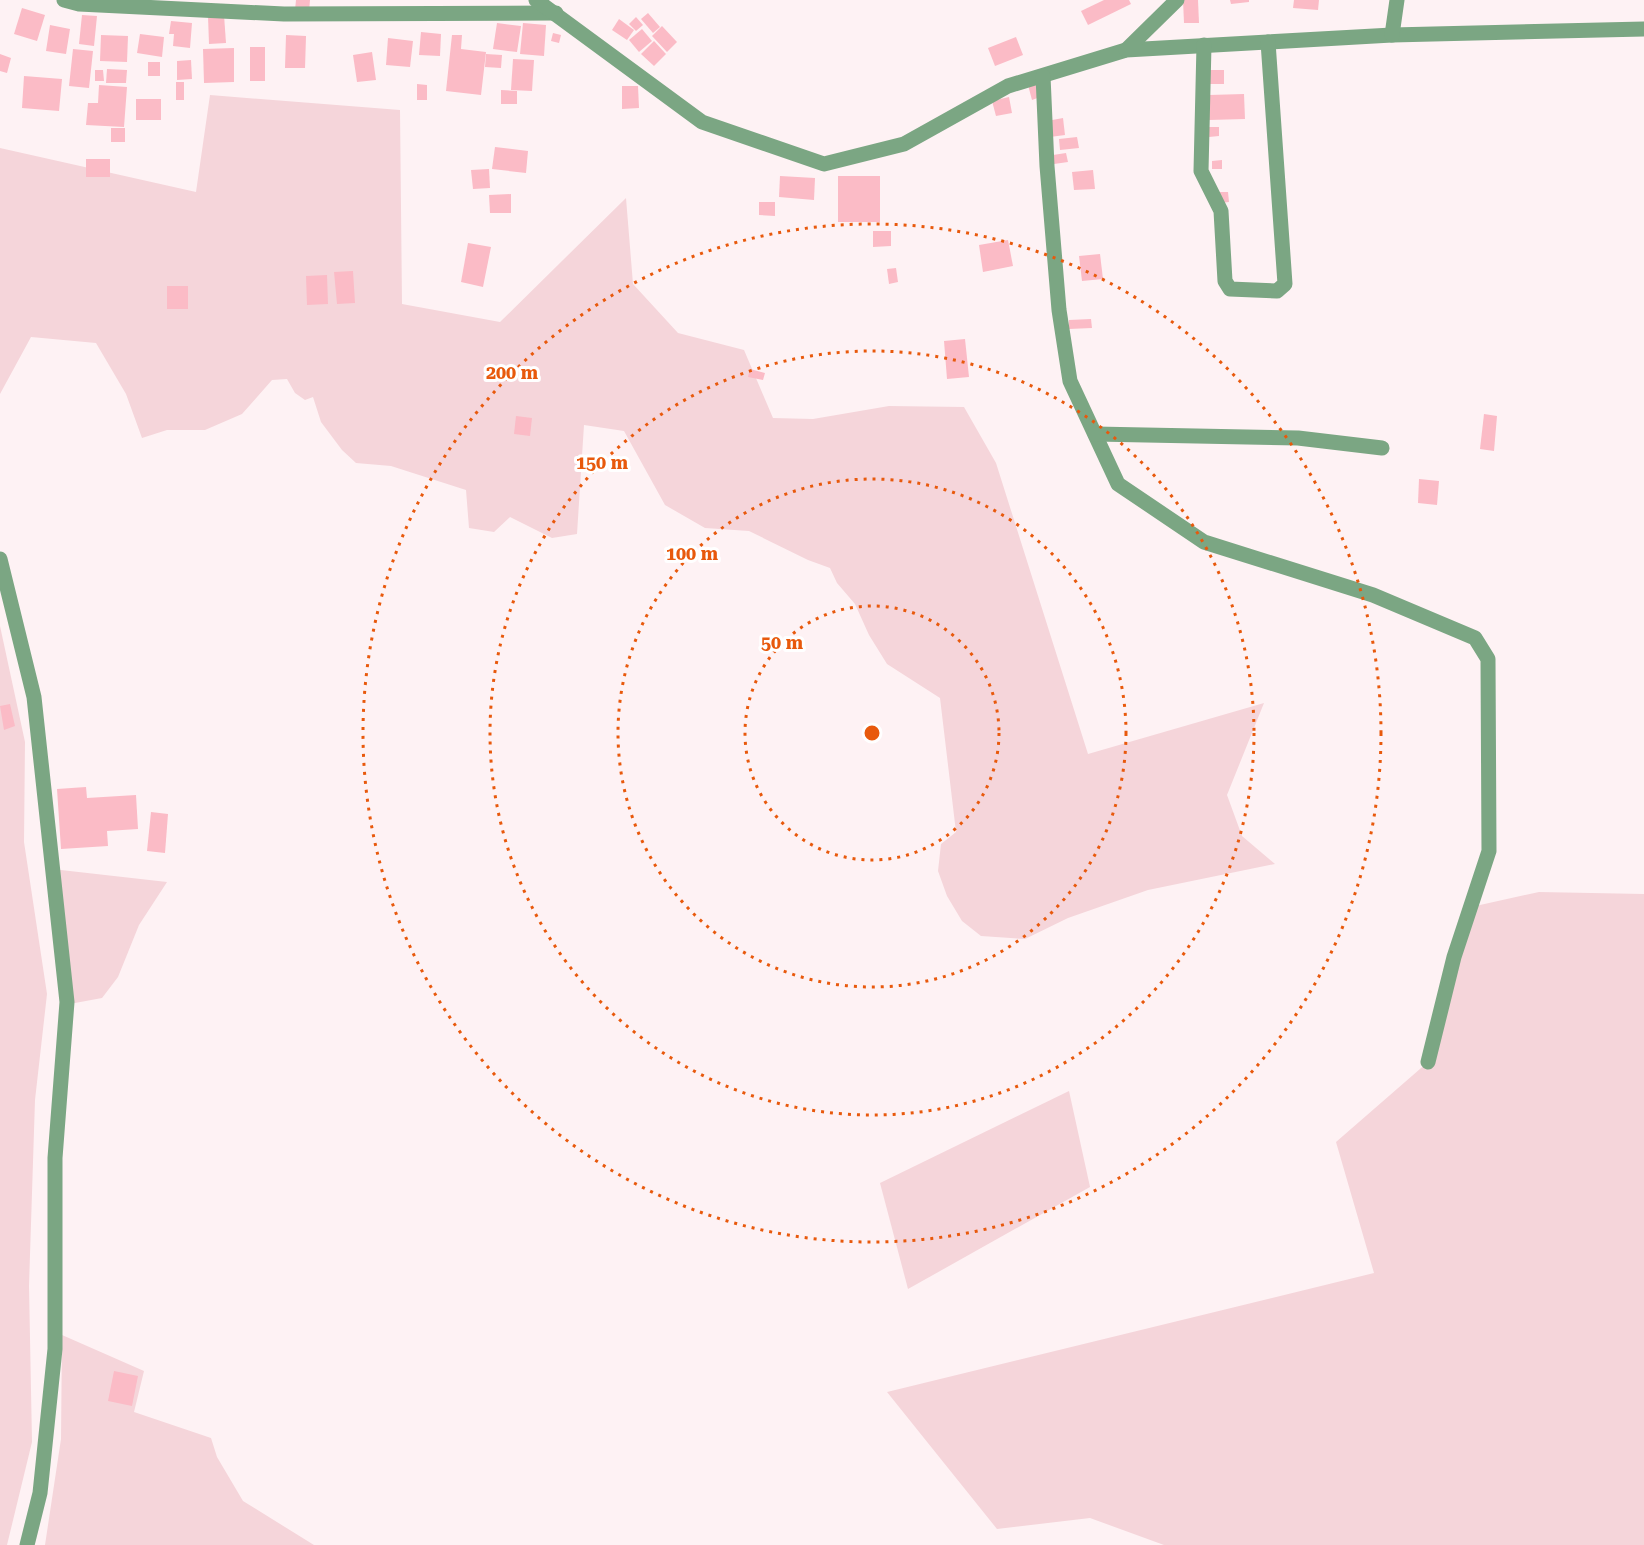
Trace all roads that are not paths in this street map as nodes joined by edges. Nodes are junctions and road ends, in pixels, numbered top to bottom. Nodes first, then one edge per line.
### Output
1 (64, 0) edge
2 (536, 0) edge
3 (1177, 0) edge
4 (1397, 0) edge
5 (556, 13) junction
6 (1644, 29) edge
7 (1392, 35) junction
8 (1268, 42) junction
9 (1204, 45) junction
10 (1125, 50) junction
11 (1043, 76) junction
12 (1095, 434) junction
13 (1382, 448) dead end
14 (0, 559) edge
15 (1428, 1062) dead end
16 (27, 1545) edge

1 - 5 street
2 - 5 street
3 - 10 street
4 - 7 street
5 - 11 street
6 - 7 street
7 - 8 street
8 - 9 street
8 - 9 street
9 - 10 street
10 - 11 street
11 - 12 street
12 - 13 street
12 - 15 street
14 - 16 street

